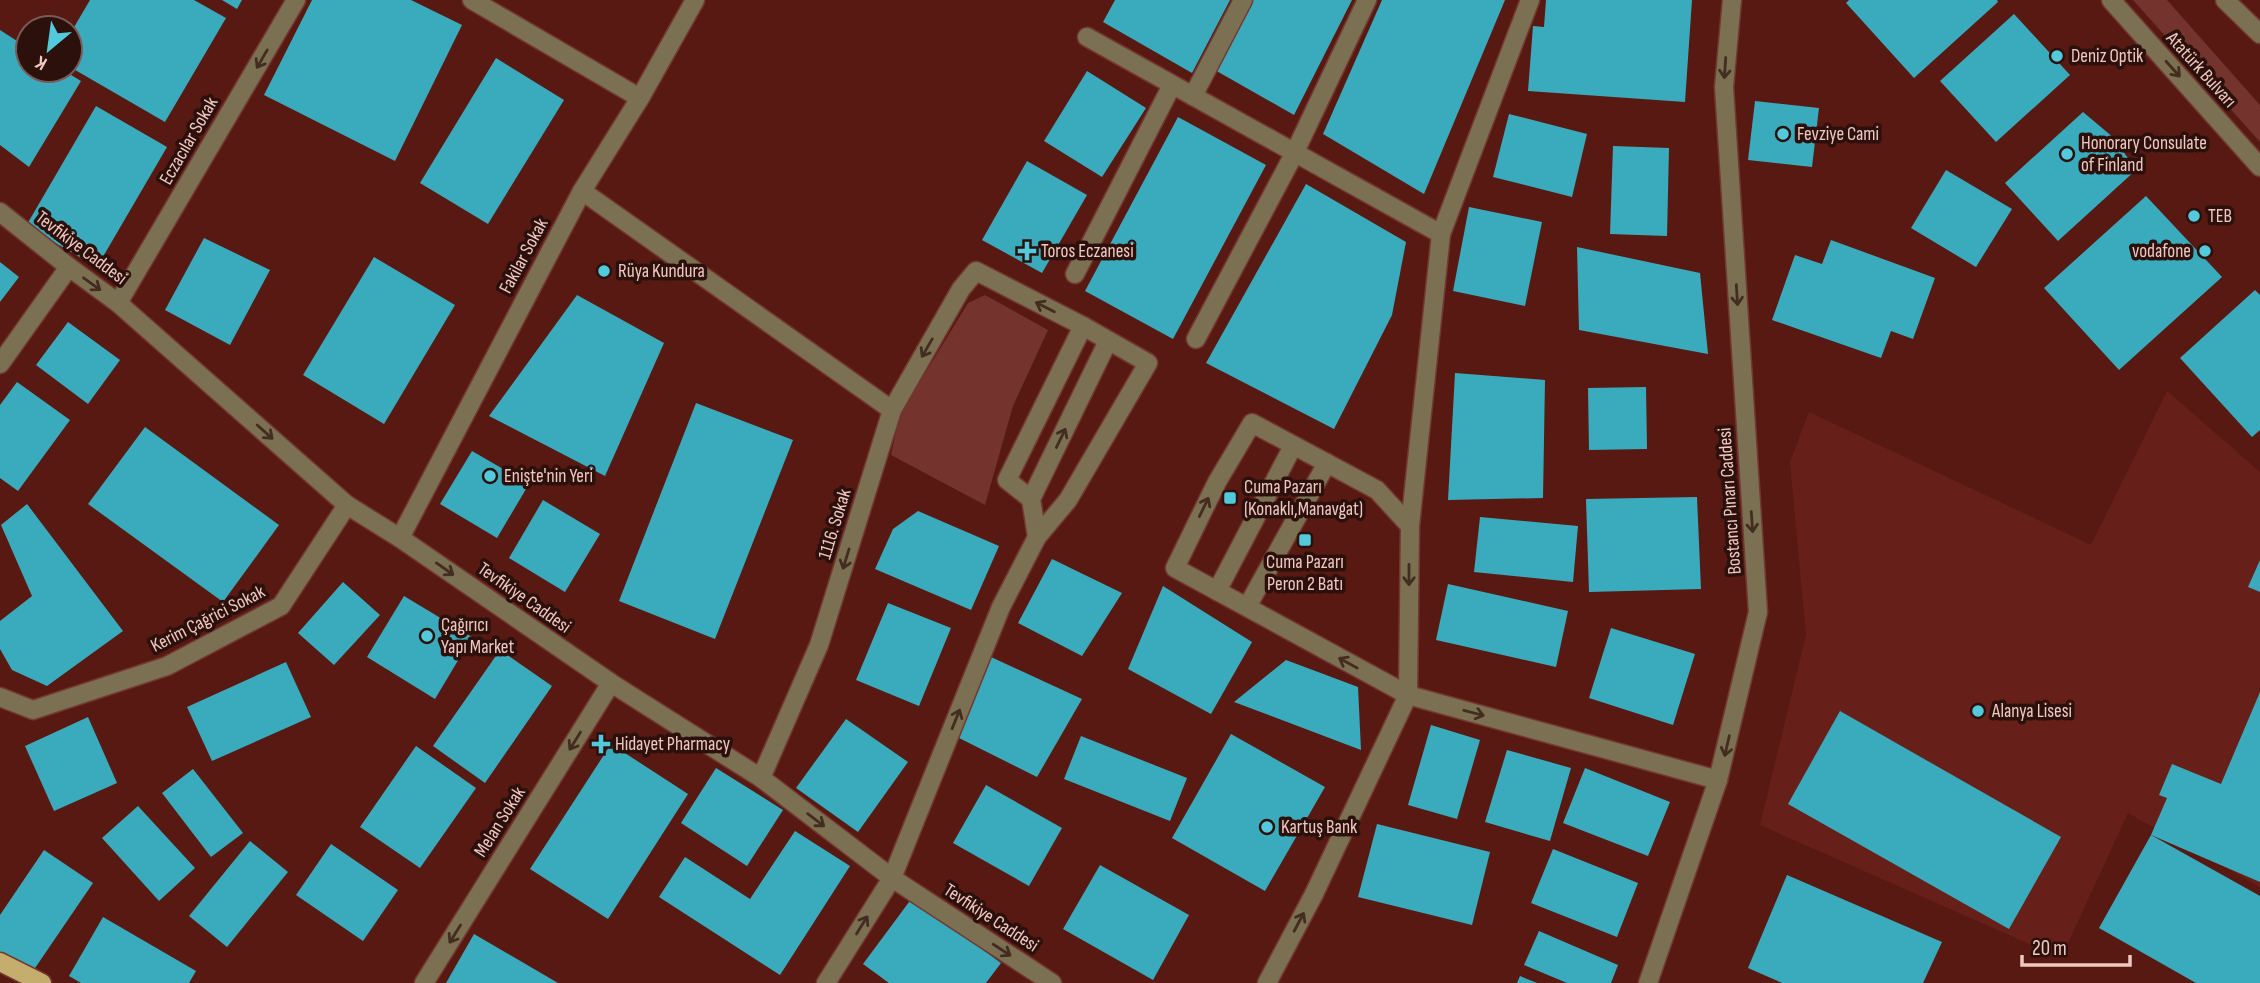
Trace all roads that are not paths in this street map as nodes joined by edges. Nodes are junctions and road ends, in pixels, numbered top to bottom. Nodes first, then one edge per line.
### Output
1 (296, 0) edge
2 (472, 0) edge
3 (695, 0) edge
4 (1243, 0) edge
5 (1367, 0) edge
6 (1530, 0) edge
7 (1732, 0) edge
8 (2111, 0) edge
9 (2225, 0) edge
10 (2260, 34) edge
11 (1087, 37) dead end
12 (1172, 85) junction
13 (1193, 96) junction
14 (640, 98) junction
15 (1294, 154) junction
16 (2260, 167) edge
17 (582, 191) junction
18 (0, 212) edge
19 (1441, 234) junction
20 (69, 267) junction
21 (1075, 274) dead end
22 (118, 303) junction
23 (1083, 326) junction
24 (1196, 339) dead end
25 (1108, 341) junction
26 (0, 364) edge
27 (892, 410) junction
28 (1293, 446) junction
29 (1327, 463) junction
30 (1031, 499) junction
31 (347, 505) junction
32 (1409, 526) junction
33 (1037, 537) junction
34 (400, 538) junction
35 (1217, 591) junction
36 (1247, 607) junction
37 (611, 683) junction
38 (1408, 695) junction
39 (0, 697) edge
40 (761, 778) junction
41 (1718, 780) junction
42 (892, 878) junction
43 (0, 962) edge
44 (42, 983) edge
45 (424, 983) edge
46 (826, 983) edge
47 (1052, 983) edge
48 (1267, 983) edge
49 (1648, 983) edge

1 -> 22 street, Eczacılar Sokak
2 - 14 street
3 - 14 street, Fakilar Sokak
4 - 13 street
5 - 15 street
6 - 19 street
7 -> 41 street, Bostancı Pınarı Caddesi
8 -> 16 street, Atatürk Bulvarı
9 - 10 street
11 - 12 street
12 - 13 street
12 - 21 street
13 - 15 street
14 - 17 street, Fakilar Sokak
15 - 19 street
15 - 24 street
17 - 27 street
17 - 34 street, Fakilar Sokak
18 - 20 street, Tevfikiye Caddesi
19 - 32 street
20 -> 22 street, Tevfikiye Caddesi
20 - 26 street
22 -> 31 street, Tevfikiye Caddesi
23 - 25 street
23 -> 27 street, 1116. Sokak
23 - 30 street
30 -> 25 street
25 - 33 street
27 -> 40 street, 1116. Sokak
28 - 29 street
28 - 35 street
35 -> 28 street
29 - 32 street
29 - 36 street
30 - 33 street
31 - 34 street, Tevfikiye Caddesi
31 - 39 street, Kerim Çağrici Sokak
32 -> 38 street
42 -> 33 street
34 -> 37 street, Tevfikiye Caddesi
35 - 36 street
38 -> 36 street
37 - 40 street, Tevfikiye Caddesi
37 -> 45 street, Melan Sokak
38 -> 41 street
48 -> 38 street
40 -> 42 street, Tevfikiye Caddesi
41 - 49 street, Bostancı Pınarı Caddesi
46 -> 42 street
42 -> 47 street, Tevfikiye Caddesi
43 - 44 main road

